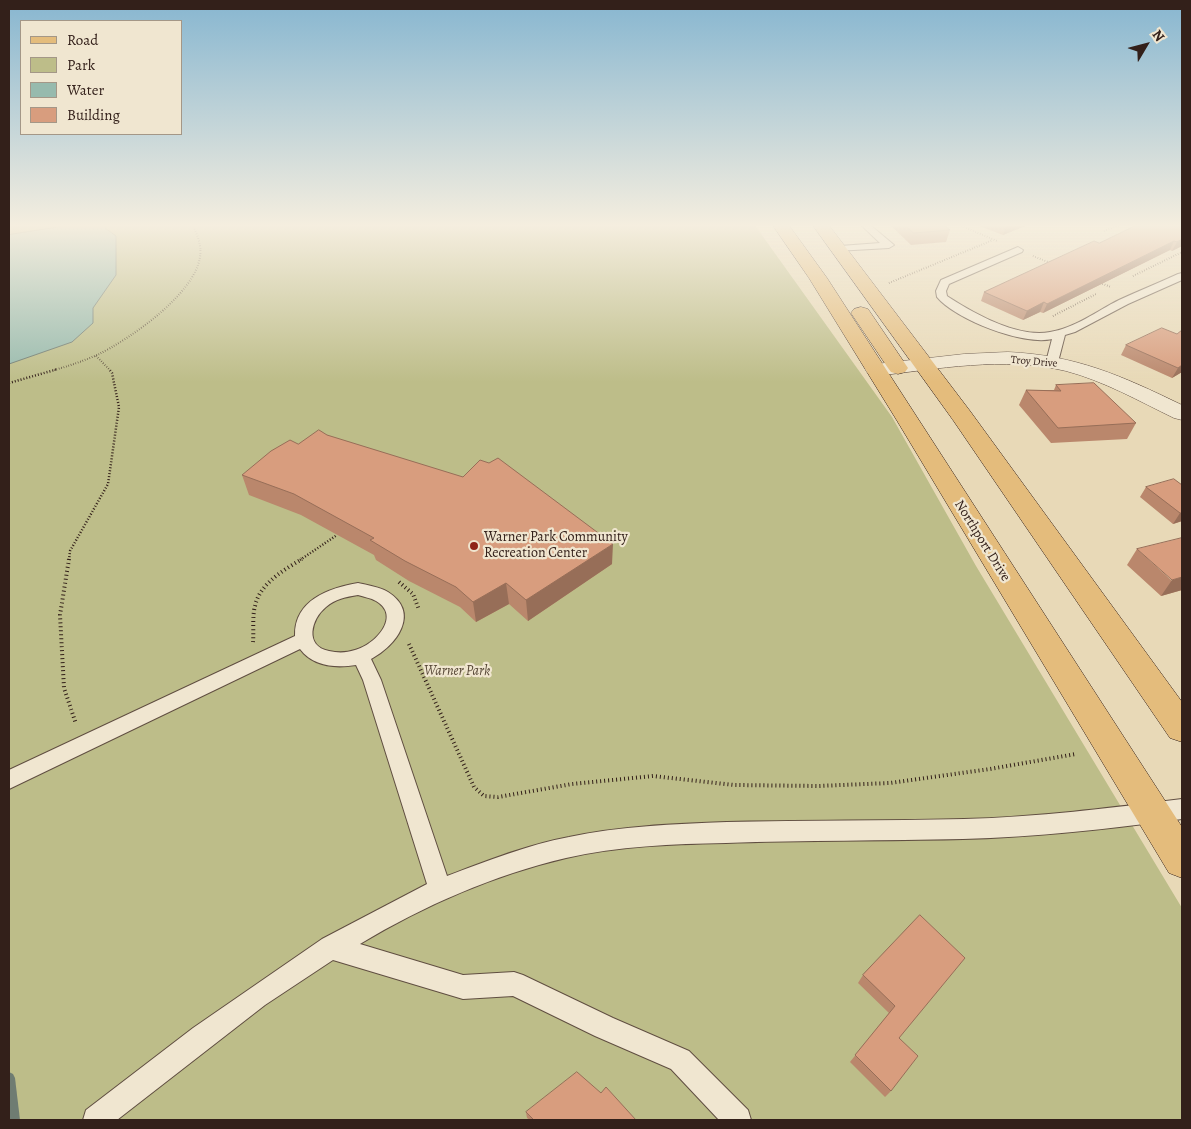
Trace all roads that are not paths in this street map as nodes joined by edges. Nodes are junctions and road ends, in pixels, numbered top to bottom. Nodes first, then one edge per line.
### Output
1 (817, 277) edge
2 (860, 277) edge
3 (957, 277) edge
4 (1181, 277) edge
5 (1059, 334) junction
6 (1052, 362) junction
7 (925, 365) junction
8 (887, 369) junction
9 (1182, 413) edge
10 (304, 640) junction
11 (361, 656) junction
12 (1182, 728) edge
13 (9, 780) edge
14 (1182, 809) edge
15 (1152, 813) junction
16 (1182, 860) edge
17 (440, 889) junction
18 (330, 946) junction
19 (96, 1120) edge
20 (738, 1120) edge

1 - 8 main road, Northport Drive
2 - 7 main road
3 - 5 lane
4 - 5 lane
5 - 6 lane
6 - 7 street, Troy Drive
6 - 9 street, Troy Drive
7 - 8 street, Troy Drive
7 - 12 main road
8 - 15 main road, Northport Drive
10 - 11 lane
10 - 11 lane
10 - 13 lane
11 - 17 lane
14 - 15 lane
15 - 16 main road, Northport Drive
15 - 17 lane
17 - 18 lane
18 - 19 lane
18 - 20 lane

